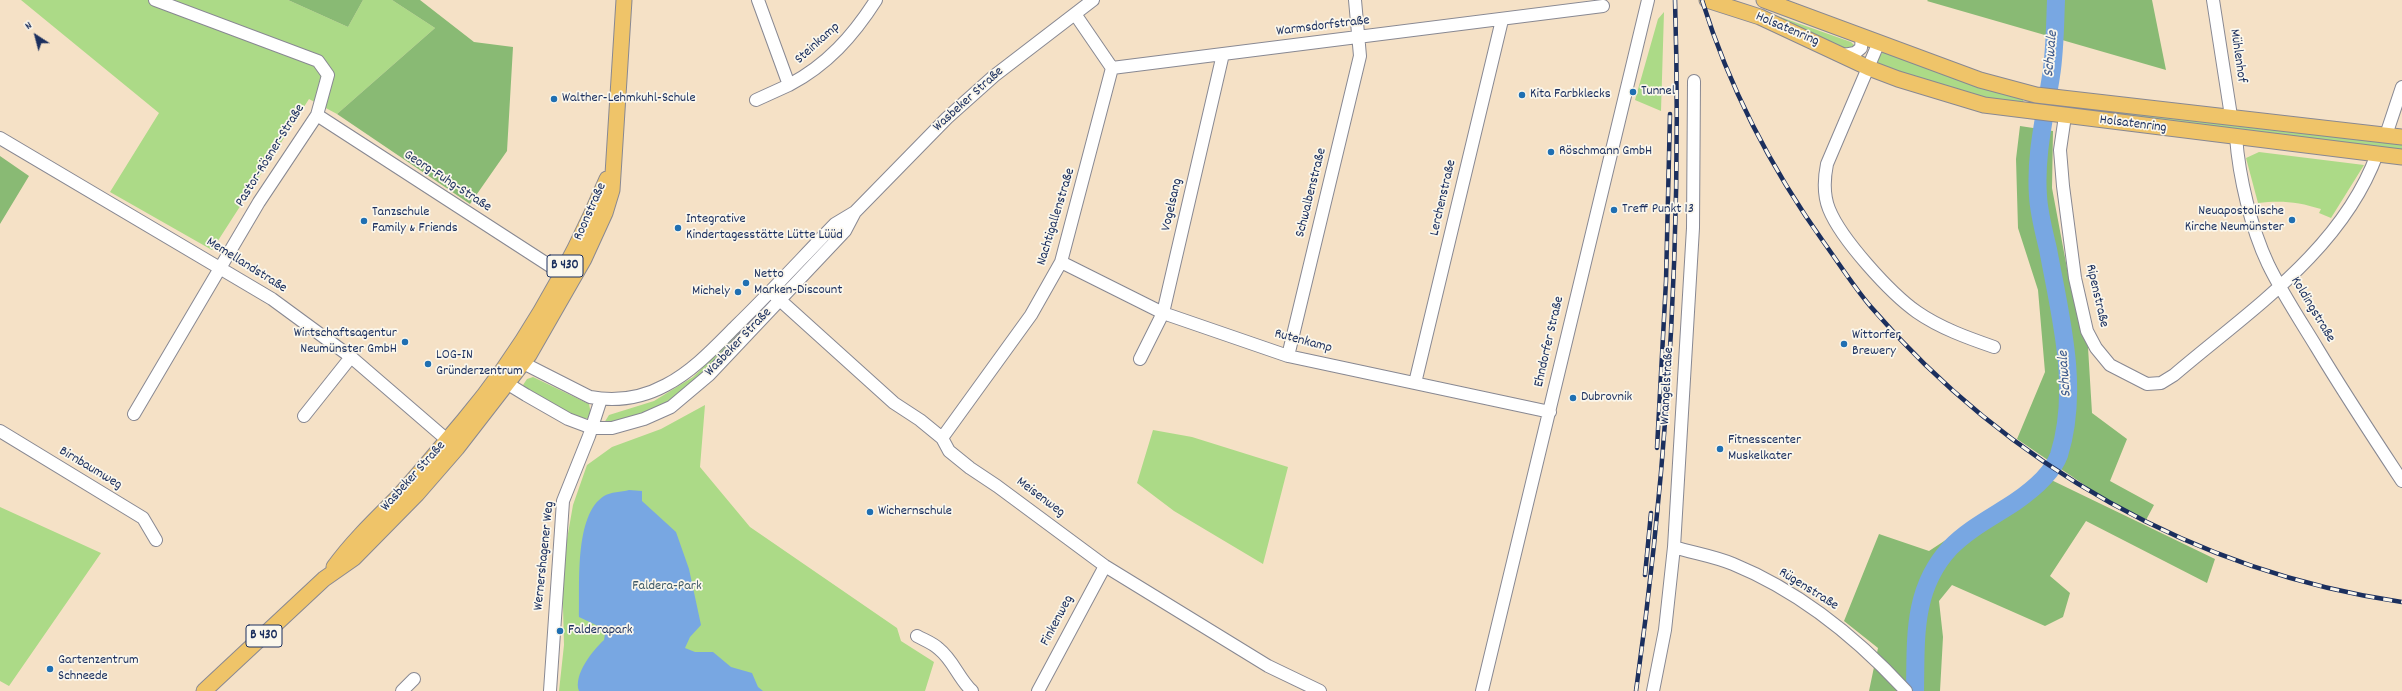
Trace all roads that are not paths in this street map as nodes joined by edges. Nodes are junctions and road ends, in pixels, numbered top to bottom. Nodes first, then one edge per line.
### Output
1 (155, 0) edge
2 (624, 0) edge
3 (758, 0) edge
4 (876, 0) edge
5 (1093, 0) edge
6 (1355, 0) edge
7 (1648, 0) edge
8 (1707, 0) edge
9 (1764, 0) edge
10 (2213, 0) edge
11 (1603, 6) dead end
12 (1075, 14) junction
13 (1502, 20) junction
14 (1862, 36) junction
15 (1360, 37) junction
16 (1879, 42) junction
17 (1223, 54) junction
18 (1844, 55) junction
19 (1112, 68) junction
20 (1869, 68) junction
21 (1694, 81) dead end
22 (789, 85) junction
23 (2402, 87) edge
24 (756, 100) dead end
25 (317, 115) junction
26 (2060, 115) junction
27 (2231, 116) junction
28 (2386, 135) junction
29 (2236, 137) junction
30 (2402, 137) edge
31 (0, 138) edge
32 (2377, 154) junction
33 (2402, 157) edge
34 (612, 165) junction
35 (855, 212) junction
36 (1061, 262) junction
37 (220, 266) junction
38 (561, 273) junction
39 (2280, 287) junction
40 (771, 292) junction
41 (780, 300) junction
42 (1163, 313) junction
43 (1994, 347) dead end
44 (1288, 356) junction
45 (351, 357) junction
46 (1140, 359) dead end
47 (523, 363) junction
48 (506, 373) junction
49 (1415, 383) junction
50 (600, 399) junction
51 (1550, 412) junction
52 (134, 414) dead end
53 (304, 416) dead end
54 (592, 428) junction
55 (0, 431) edge
56 (942, 438) junction
57 (452, 444) junction
58 (2402, 481) edge
59 (156, 540) dead end
60 (1674, 547) junction
61 (1105, 566) junction
62 (917, 636) dead end
63 (414, 679) dead end
64 (1904, 689) edge
65 (204, 691) edge
66 (402, 691) edge
67 (550, 691) edge
68 (972, 691) edge
69 (1038, 691) edge
70 (1320, 691) edge
71 (1482, 691) edge
72 (1653, 691) edge

1 - 25 street, Pastor-Rösner-Straße
2 - 34 main road, Roonstraße / B 430
3 - 22 street, Steinkamp
4 - 22 street, Steinkamp
5 - 12 street, Wasbeker Straße
6 - 15 street, Schwalbenstraße
7 - 51 street, Ehndorfer Straße
8 - 18 main road, Holsatenring
9 - 14 main road, Holsatenring
10 - 27 street, Mühlenhof
11 - 13 street, Warmsdorfstraße
12 - 19 street
12 - 35 street, Wasbeker Straße
13 - 15 street, Warmsdorfstraße
13 - 49 street, Lerchenstraße
14 - 16 main road, Holsatenring
14 - 18 street
15 - 17 street, Warmsdorfstraße
15 - 44 street, Schwalbenstraße
16 - 20 street
16 - 27 main road, Holsatenring
17 - 19 street, Warmsdorfstraße
17 - 42 street, Vogelsang
18 - 20 main road, Holsatenring
19 - 36 street, Nachtigallenstraße
20 - 26 main road, Holsatenring
20 - 43 street
21 - 60 street, Wrangelstraße
22 - 24 street, Steinkamp
23 - 28 street
25 - 37 street, Pastor-Rösner-Straße
25 - 38 street, Georg-Fuhg-Straße
26 - 29 main road, Holsatenring
26 - 39 street, Ripenstraße
27 - 28 main road, Holsatenring
28 - 30 main road, Holsatenring
29 - 32 main road, Holsatenring
29 - 39 street, Koldingstraße
31 - 37 street, Memellandstraße
32 - 33 main road, Holsatenring
32 - 39 street, Ripenstraße
34 - 38 main road, Roonstraße / B 430
34 - 47 main road, Roonstraße / B 430
35 - 40 street, Wasbeker Straße
35 - 41 street, Wasbeker Straße
36 - 42 street, Rutenkamp
36 - 56 street, Nachtigallenstraße
37 - 45 street, Memellandstraße
37 - 52 street, Pastor-Rösner-Straße
38 - 48 main road, Roonstraße / B 430
39 - 58 street, Koldingstraße
40 - 41 street, Meisenweg
40 - 50 street, Wasbeker Straße
41 - 54 street, Wasbeker Straße
41 - 56 street, Meisenweg
42 - 44 street, Rutenkamp
42 - 46 street, Vogelsang
44 - 49 street, Rutenkamp
45 - 53 street
45 - 57 street, Memellandstraße
47 - 48 main road, Roonstraße / B 430
47 - 48 street, Wasbeker Straße
47 - 50 street, Wasbeker Straße
48 - 54 street, Wasbeker Straße
48 - 57 main road, Wasbeker Straße / B 430
49 - 51 street, Rutenkamp
50 - 54 street
51 - 71 street, Ehndorfer Straße
54 - 67 street, Wernershagener Weg
55 - 59 street, Birnbaumweg
56 - 61 street, Meisenweg
57 - 65 main road, Wasbeker Straße / B 430
60 - 64 street, Rügenstraße
60 - 72 street, Wrangelstraße
61 - 69 street, Finkenweg
61 - 70 street, Meisenweg
62 - 68 street
63 - 66 street

